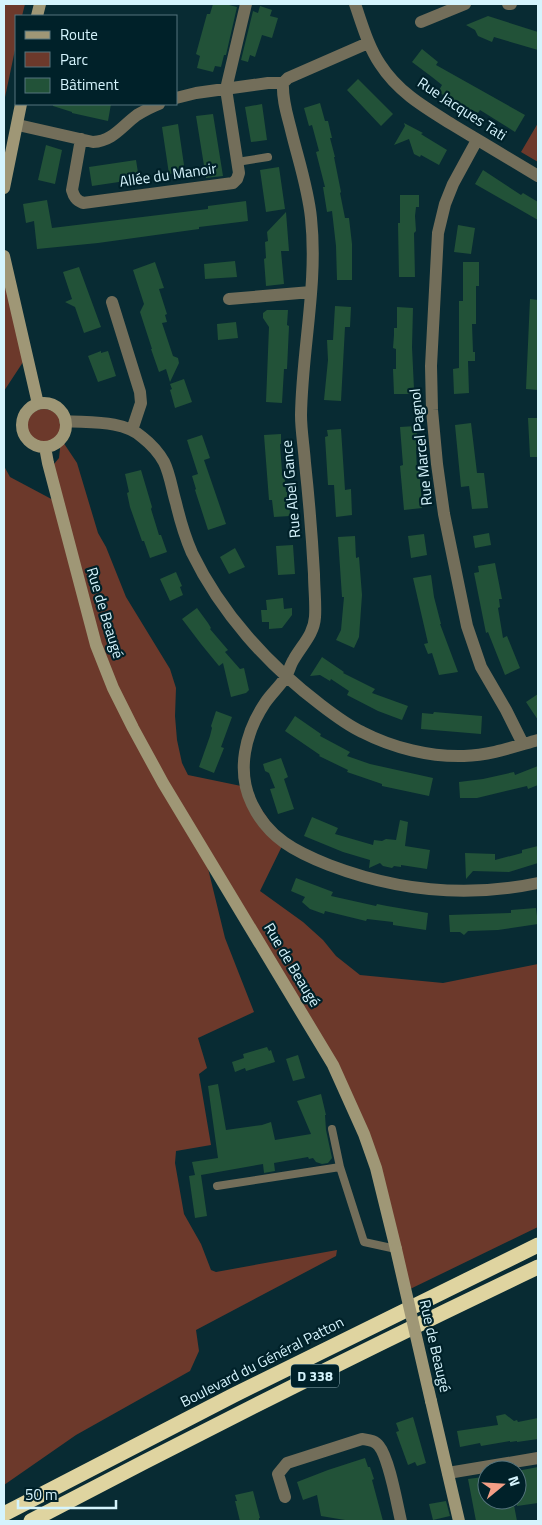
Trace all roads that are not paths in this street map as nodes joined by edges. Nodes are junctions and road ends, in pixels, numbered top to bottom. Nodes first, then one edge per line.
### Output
1 (246, 4) edge
2 (355, 4) edge
3 (466, 4) edge
4 (421, 22) dead end
5 (368, 43) junction
6 (283, 83) junction
7 (226, 89) junction
8 (178, 98) edge
9 (21, 105) edge
10 (157, 105) edge
11 (18, 124) junction
12 (81, 139) junction
13 (477, 140) junction
14 (268, 157) dead end
15 (237, 162) junction
16 (538, 176) edge
17 (4, 188) edge
18 (4, 256) edge
19 (311, 292) junction
20 (229, 299) dead end
21 (112, 302) dead end
22 (38, 404) junction
23 (66, 421) junction
24 (132, 430) junction
25 (45, 448) junction
26 (286, 676) junction
27 (538, 740) edge
28 (522, 744) junction
29 (538, 883) edge
30 (332, 1129) dead end
31 (340, 1167) junction
32 (217, 1186) dead end
33 (538, 1245) edge
34 (396, 1249) junction
35 (538, 1267) edge
36 (538, 1458) edge
37 (448, 1473) junction
38 (285, 1497) dead end
39 (4, 1514) edge
40 (31, 1521) edge
41 (401, 1521) edge
42 (459, 1521) edge

1 - 7 street, Allée du Manoir
2 - 5 street, Rue Jacques Tati
3 - 4 street
5 - 6 street
5 - 13 street, Rue Jacques Tati
6 - 7 street
6 - 19 street, Rue Abel Gance
7 - 8 street
7 - 15 street, Allée du Manoir
9 - 11 street
10 - 12 street
11 - 12 street
11 - 17 street
12 - 15 street, Allée du Manoir
13 - 16 street, Rue Jacques Tati
13 - 28 street, Rue Marcel Pagnol
14 - 15 lane
18 - 22 street
19 - 20 street
19 - 26 street, Rue Abel Gance
21 - 24 street
22 - 23 street
22 - 25 street
23 - 24 street
23 - 25 street
24 - 26 street
25 - 34 street, Rue de Beaugé
26 - 28 street
26 - 29 street, Rue Abel Gance
27 - 28 street
30 - 31 lane
31 - 32 lane
31 - 34 lane
33 - 39 highway, Boulevard du Général Patton / D 338
34 - 37 street, Rue de Beaugé, bridge
35 - 40 highway, D 338
36 - 37 street
37 - 42 street, Rue de Beaugé
38 - 41 street

